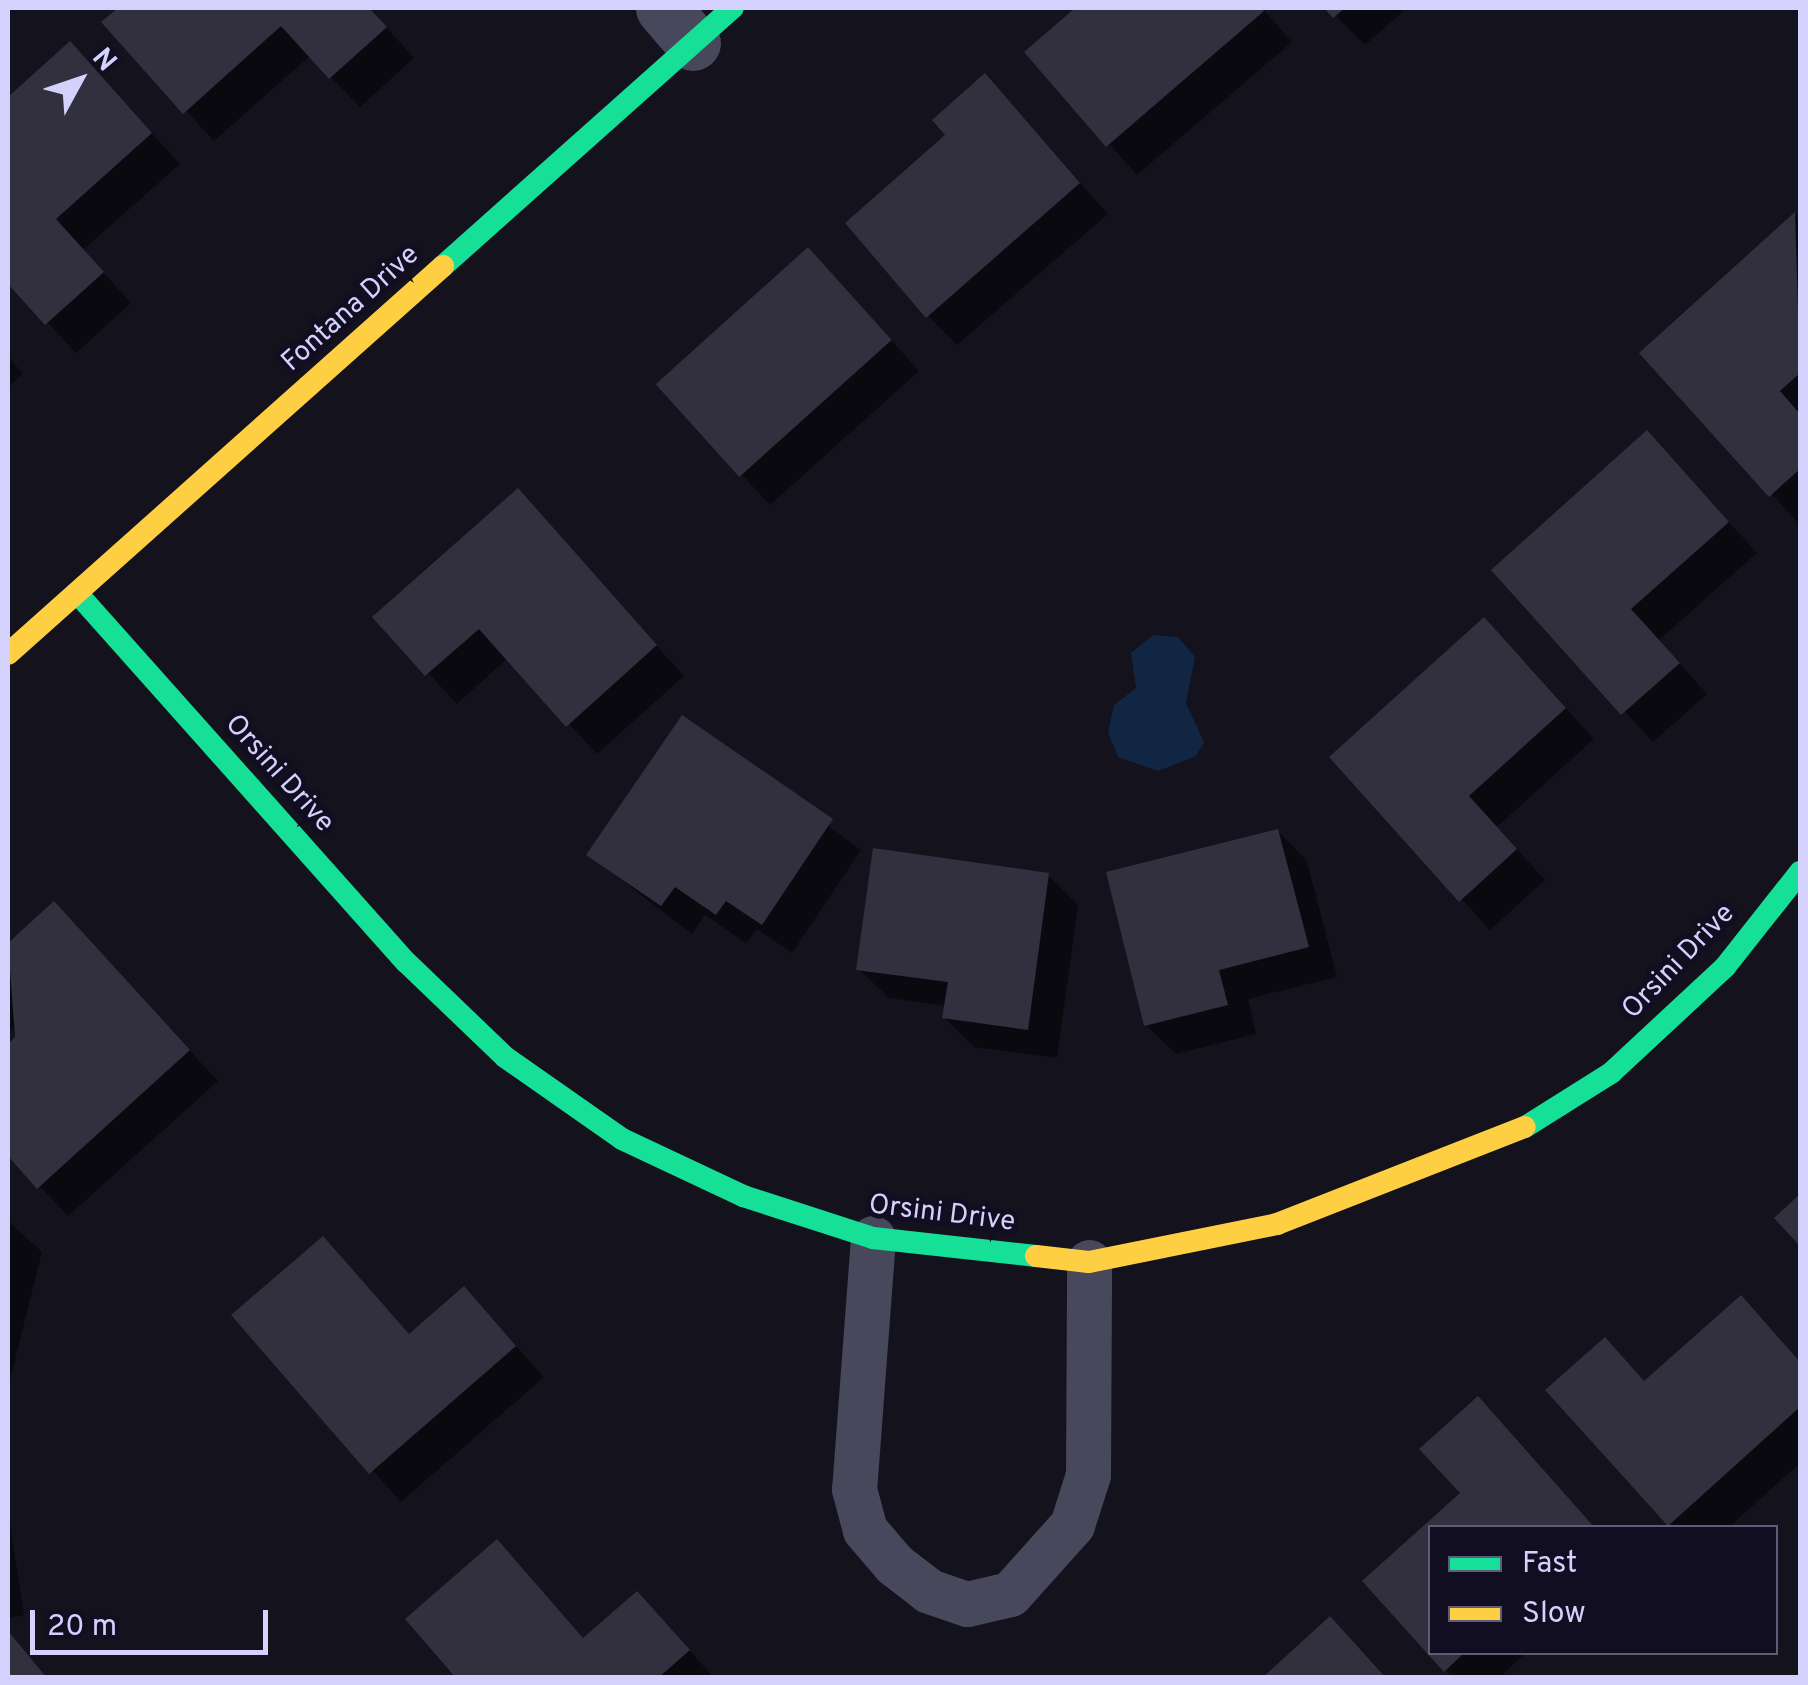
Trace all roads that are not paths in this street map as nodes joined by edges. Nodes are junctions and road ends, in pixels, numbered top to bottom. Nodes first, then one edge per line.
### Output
1 (696, 19) edge
2 (78, 593) junction
3 (8, 654) edge
4 (1800, 872) edge
5 (872, 1238) junction
6 (1089, 1262) junction

1 - 2 street, Fontana Drive
2 - 3 street, Fontana Drive
2 - 5 street, Orsini Drive
4 - 6 street, Orsini Drive
5 - 6 street, Orsini Drive
5 - 6 lane

